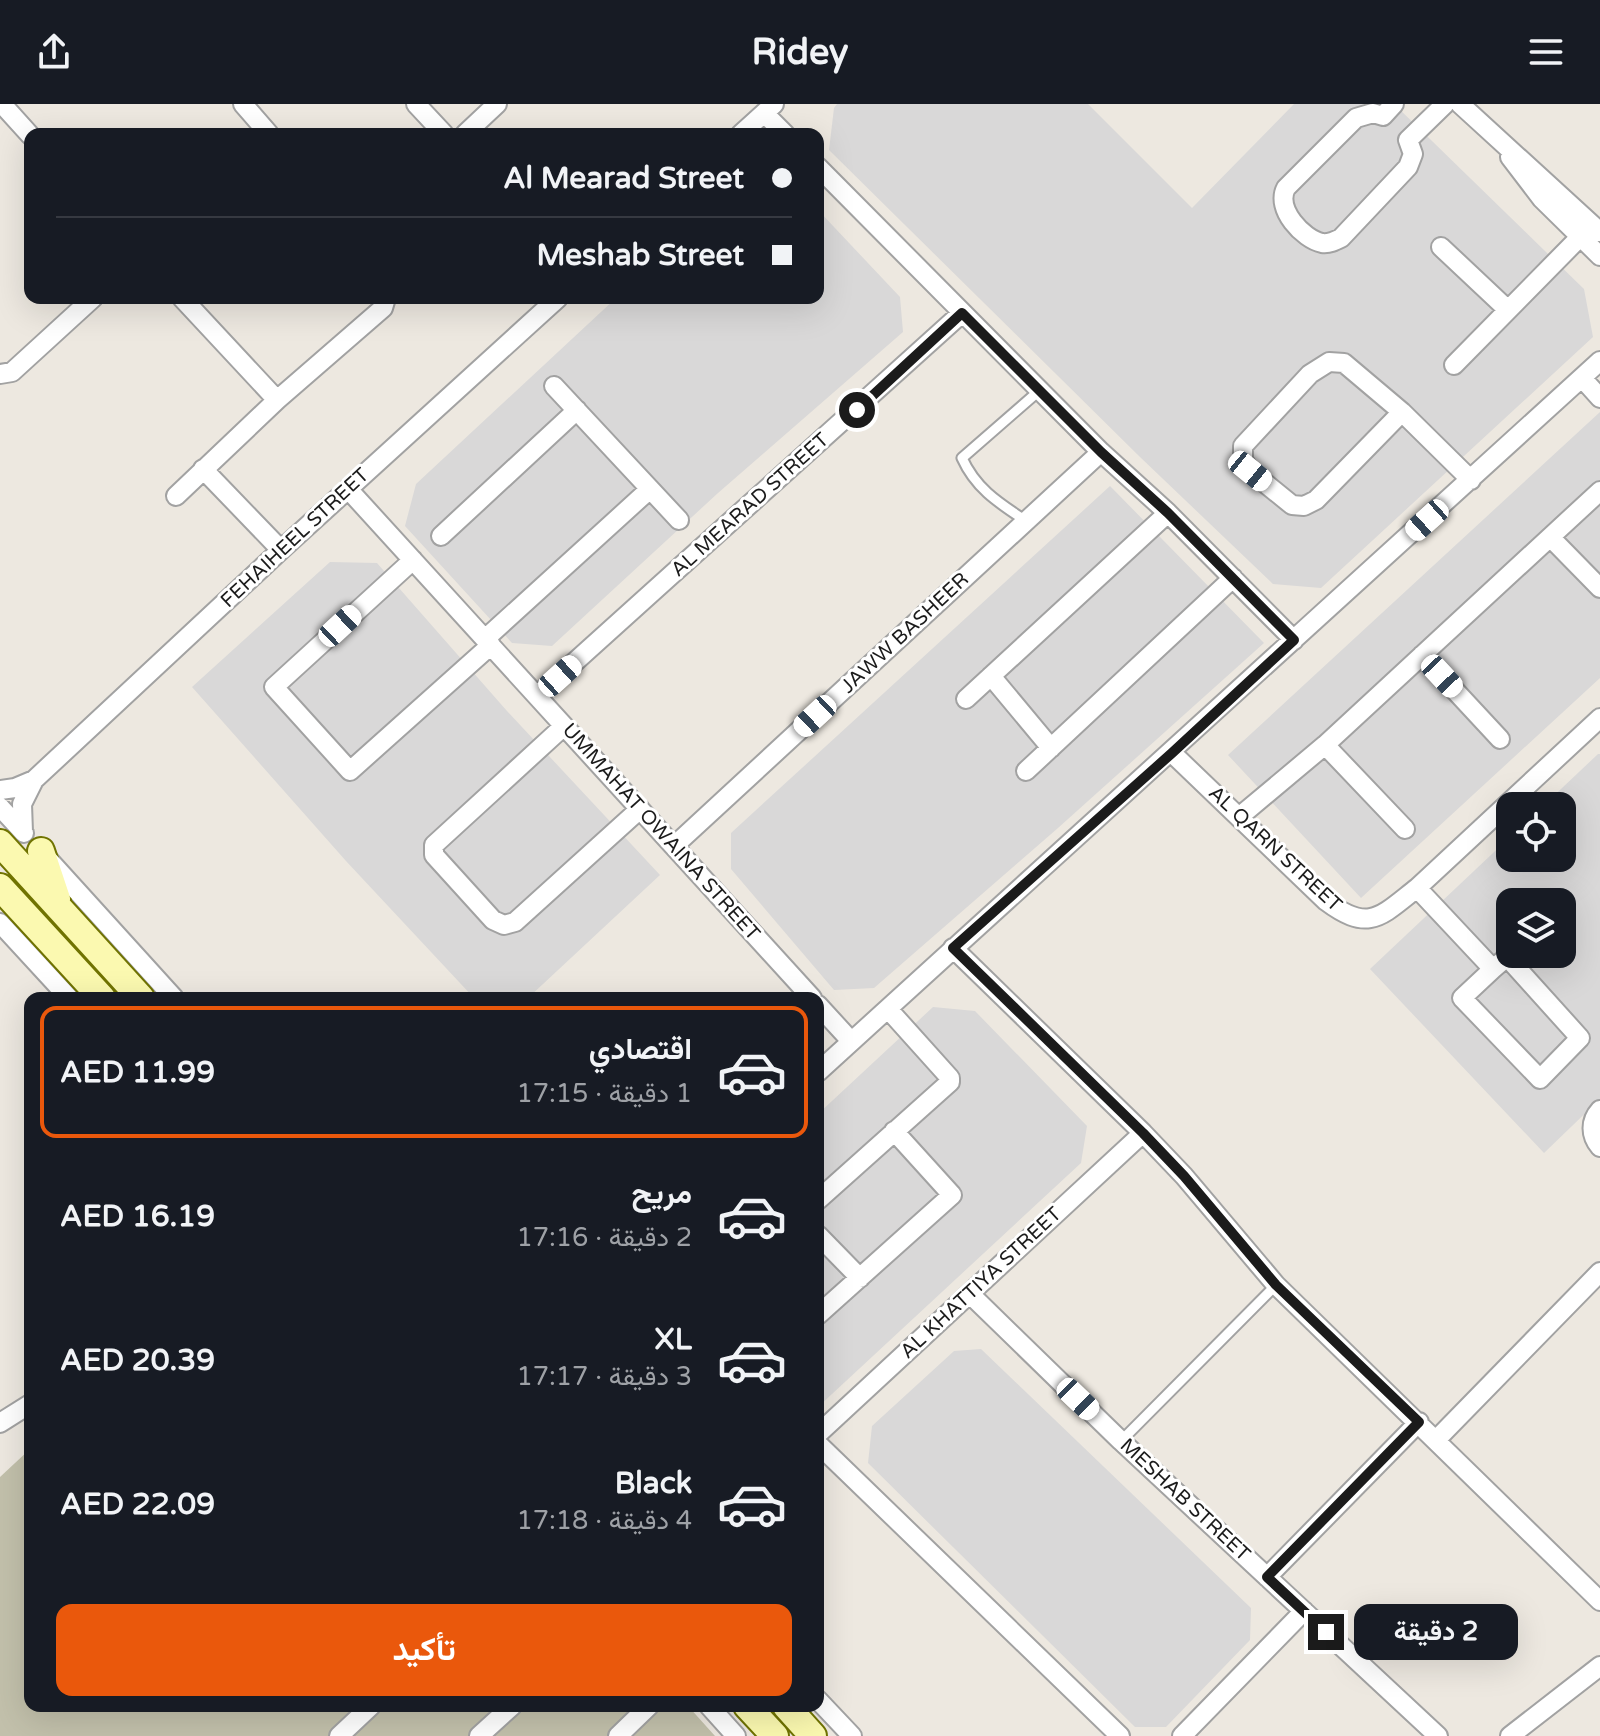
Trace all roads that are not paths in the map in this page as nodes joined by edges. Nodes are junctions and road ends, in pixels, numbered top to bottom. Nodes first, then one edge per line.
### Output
1 (243, 104) edge
2 (416, 104) edge
3 (497, 104) edge
4 (1445, 104) edge
5 (1460, 104) edge
6 (10, 107) edge
7 (769, 108) edge
8 (1388, 110) edge
9 (25, 128) edge
10 (264, 128) edge
11 (438, 128) edge
12 (471, 128) edge
13 (747, 128) edge
14 (781, 128) edge
15 (1408, 140) junction
16 (1502, 144) junction
17 (824, 173) edge
18 (1600, 232) edge
19 (1580, 237) junction
20 (1441, 247) dead end
21 (1600, 256) edge
22 (86, 304) edge
23 (188, 304) edge
24 (384, 304) edge
25 (551, 304) edge
26 (1508, 310) junction
27 (962, 313) junction
28 (1600, 361) edge
29 (1454, 365) dead end
30 (0, 374) edge
31 (1582, 378) junction
32 (554, 386) dead end
33 (1040, 390) junction
34 (1600, 398) edge
35 (277, 400) junction
36 (577, 410) junction
37 (1402, 412) junction
38 (1101, 452) junction
39 (203, 469) junction
40 (1471, 480) junction
41 (348, 489) junction
42 (650, 489) junction
43 (1600, 491) edge
44 (176, 496) dead end
45 (1168, 513) junction
46 (679, 520) dead end
47 (1026, 521) junction
48 (441, 536) dead end
49 (1551, 538) junction
50 (281, 550) junction
51 (413, 560) junction
52 (1233, 578) junction
53 (1600, 588) edge
54 (1294, 640) junction
55 (488, 642) junction
56 (1422, 655) junction
57 (991, 676) junction
58 (537, 696) junction
59 (966, 699) dead end
60 (1600, 718) edge
61 (564, 726) junction
62 (1500, 739) dead end
63 (1325, 745) junction
64 (1051, 748) junction
65 (1172, 753) junction
66 (1026, 771) dead end
67 (34, 780) junction
68 (0, 790) edge
69 (0, 807) edge
70 (640, 809) junction
71 (1239, 817) junction
72 (1405, 829) dead end
73 (21, 842) edge
74 (674, 846) junction
75 (0, 887) edge
76 (1417, 888) junction
77 (61, 910) junction
78 (0, 923) edge
79 (953, 948) junction
80 (1493, 969) junction
81 (63, 992) edge
82 (96, 992) edge
83 (136, 992) edge
84 (168, 992) edge
85 (807, 992) edge
86 (888, 1009) junction
87 (824, 1012) edge
88 (851, 1041) junction
89 (824, 1066) edge
90 (1600, 1110) edge
91 (894, 1131) junction
92 (1143, 1133) junction
93 (1600, 1147) edge
94 (824, 1195) edge
95 (824, 1241) edge
96 (1600, 1272) edge
97 (860, 1278) junction
98 (1276, 1285) junction
99 (970, 1294) junction
100 (824, 1310) edge
101 (24, 1408) edge
102 (1419, 1422) junction
103 (0, 1423) edge
104 (824, 1428) edge
105 (1436, 1440) junction
106 (1121, 1441) junction
107 (824, 1450) edge
108 (1267, 1577) junction
109 (1600, 1601) edge
110 (1304, 1611) junction
111 (1600, 1666) edge
112 (824, 1706) edge
113 (365, 1712) edge
114 (505, 1712) edge
115 (643, 1712) edge
116 (714, 1712) edge
117 (753, 1712) edge
118 (791, 1712) edge
119 (339, 1736) edge
120 (479, 1736) edge
121 (618, 1736) edge
122 (736, 1736) edge
123 (775, 1736) edge
124 (813, 1736) edge
125 (852, 1736) edge
126 (1120, 1736) edge
127 (1182, 1736) edge
128 (1438, 1736) edge
129 (1510, 1736) edge

1 - 10 street
2 - 11 street
3 - 12 street
4 - 15 street
5 - 16 street
6 - 9 street
7 - 13 street
7 - 14 street
8 - 15 street
8 - 15 street
16 - 18 street
16 - 19 street
17 - 27 street
19 - 21 street
19 - 26 street
20 - 26 street
22 - 30 street
23 - 35 street
24 - 35 street
25 - 41 street, FEHAIHEEL STREET
26 - 29 street
27 - 33 street
27 - 58 street, AL MEARAD STREET
28 - 31 street
31 - 34 street
31 - 40 street
32 - 36 street
33 - 38 street
33 - 47 lane
35 - 39 street
36 - 42 street
36 - 48 street
37 - 37 street
37 - 40 street
38 - 45 street
38 - 47 street, JAWW BASHEER
39 - 44 street
39 - 50 street
40 - 54 street
41 - 50 street, FEHAIHEEL STREET
41 - 51 street, UMMAHAT OWAINA STREET
42 - 46 street
42 - 55 street
43 - 49 street
45 - 52 street
45 - 57 street
47 - 74 street, JAWW BASHEER
49 - 53 street
49 - 56 street
50 - 67 street, FEHAIHEEL STREET
51 - 55 street, UMMAHAT OWAINA STREET
51 - 55 street
52 - 54 street
52 - 64 street
54 - 65 street
55 - 58 street, UMMAHAT OWAINA STREET
56 - 62 street
56 - 63 street
57 - 59 street
57 - 64 street
58 - 61 street, UMMAHAT OWAINA STREET
60 - 76 street, AL QARN STREET
61 - 70 street, UMMAHAT OWAINA STREET
61 - 70 street
63 - 71 street
63 - 72 street
64 - 66 street
65 - 71 street, AL QARN STREET
65 - 79 street
67 - 68 street, FEHAIHEEL STREET
67 - 73 street, FEHAIHEEL STREET
69 - 73 street
70 - 74 street, UMMAHAT OWAINA STREET
71 - 76 street, AL QARN STREET
73 - 77 main road
73 - 77 main road
73 - 84 street
74 - 85 street, UMMAHAT OWAINA STREET
75 - 82 main road
76 - 80 street
77 - 83 main road
78 - 81 street
79 - 86 street
79 - 92 street
80 - 80 street
86 - 88 street
86 - 91 street
87 - 88 street
88 - 89 street
90 - 93 street
91 - 94 street
91 - 97 street
92 - 98 street
92 - 99 street, AL KHATTIYA STREET
95 - 97 street
96 - 105 street
97 - 100 street
98 - 102 street
98 - 106 lane
99 - 104 street, AL KHATTIYA STREET
99 - 106 street, MESHAB STREET
101 - 103 street
102 - 105 street
102 - 108 street
105 - 109 street
106 - 108 street, MESHAB STREET
107 - 126 street
108 - 110 street, MESHAB STREET
110 - 127 street
110 - 128 street, MESHAB STREET
111 - 129 street
112 - 125 street
113 - 119 street
114 - 120 street
115 - 121 street
116 - 122 street
117 - 123 main road
118 - 124 main road

